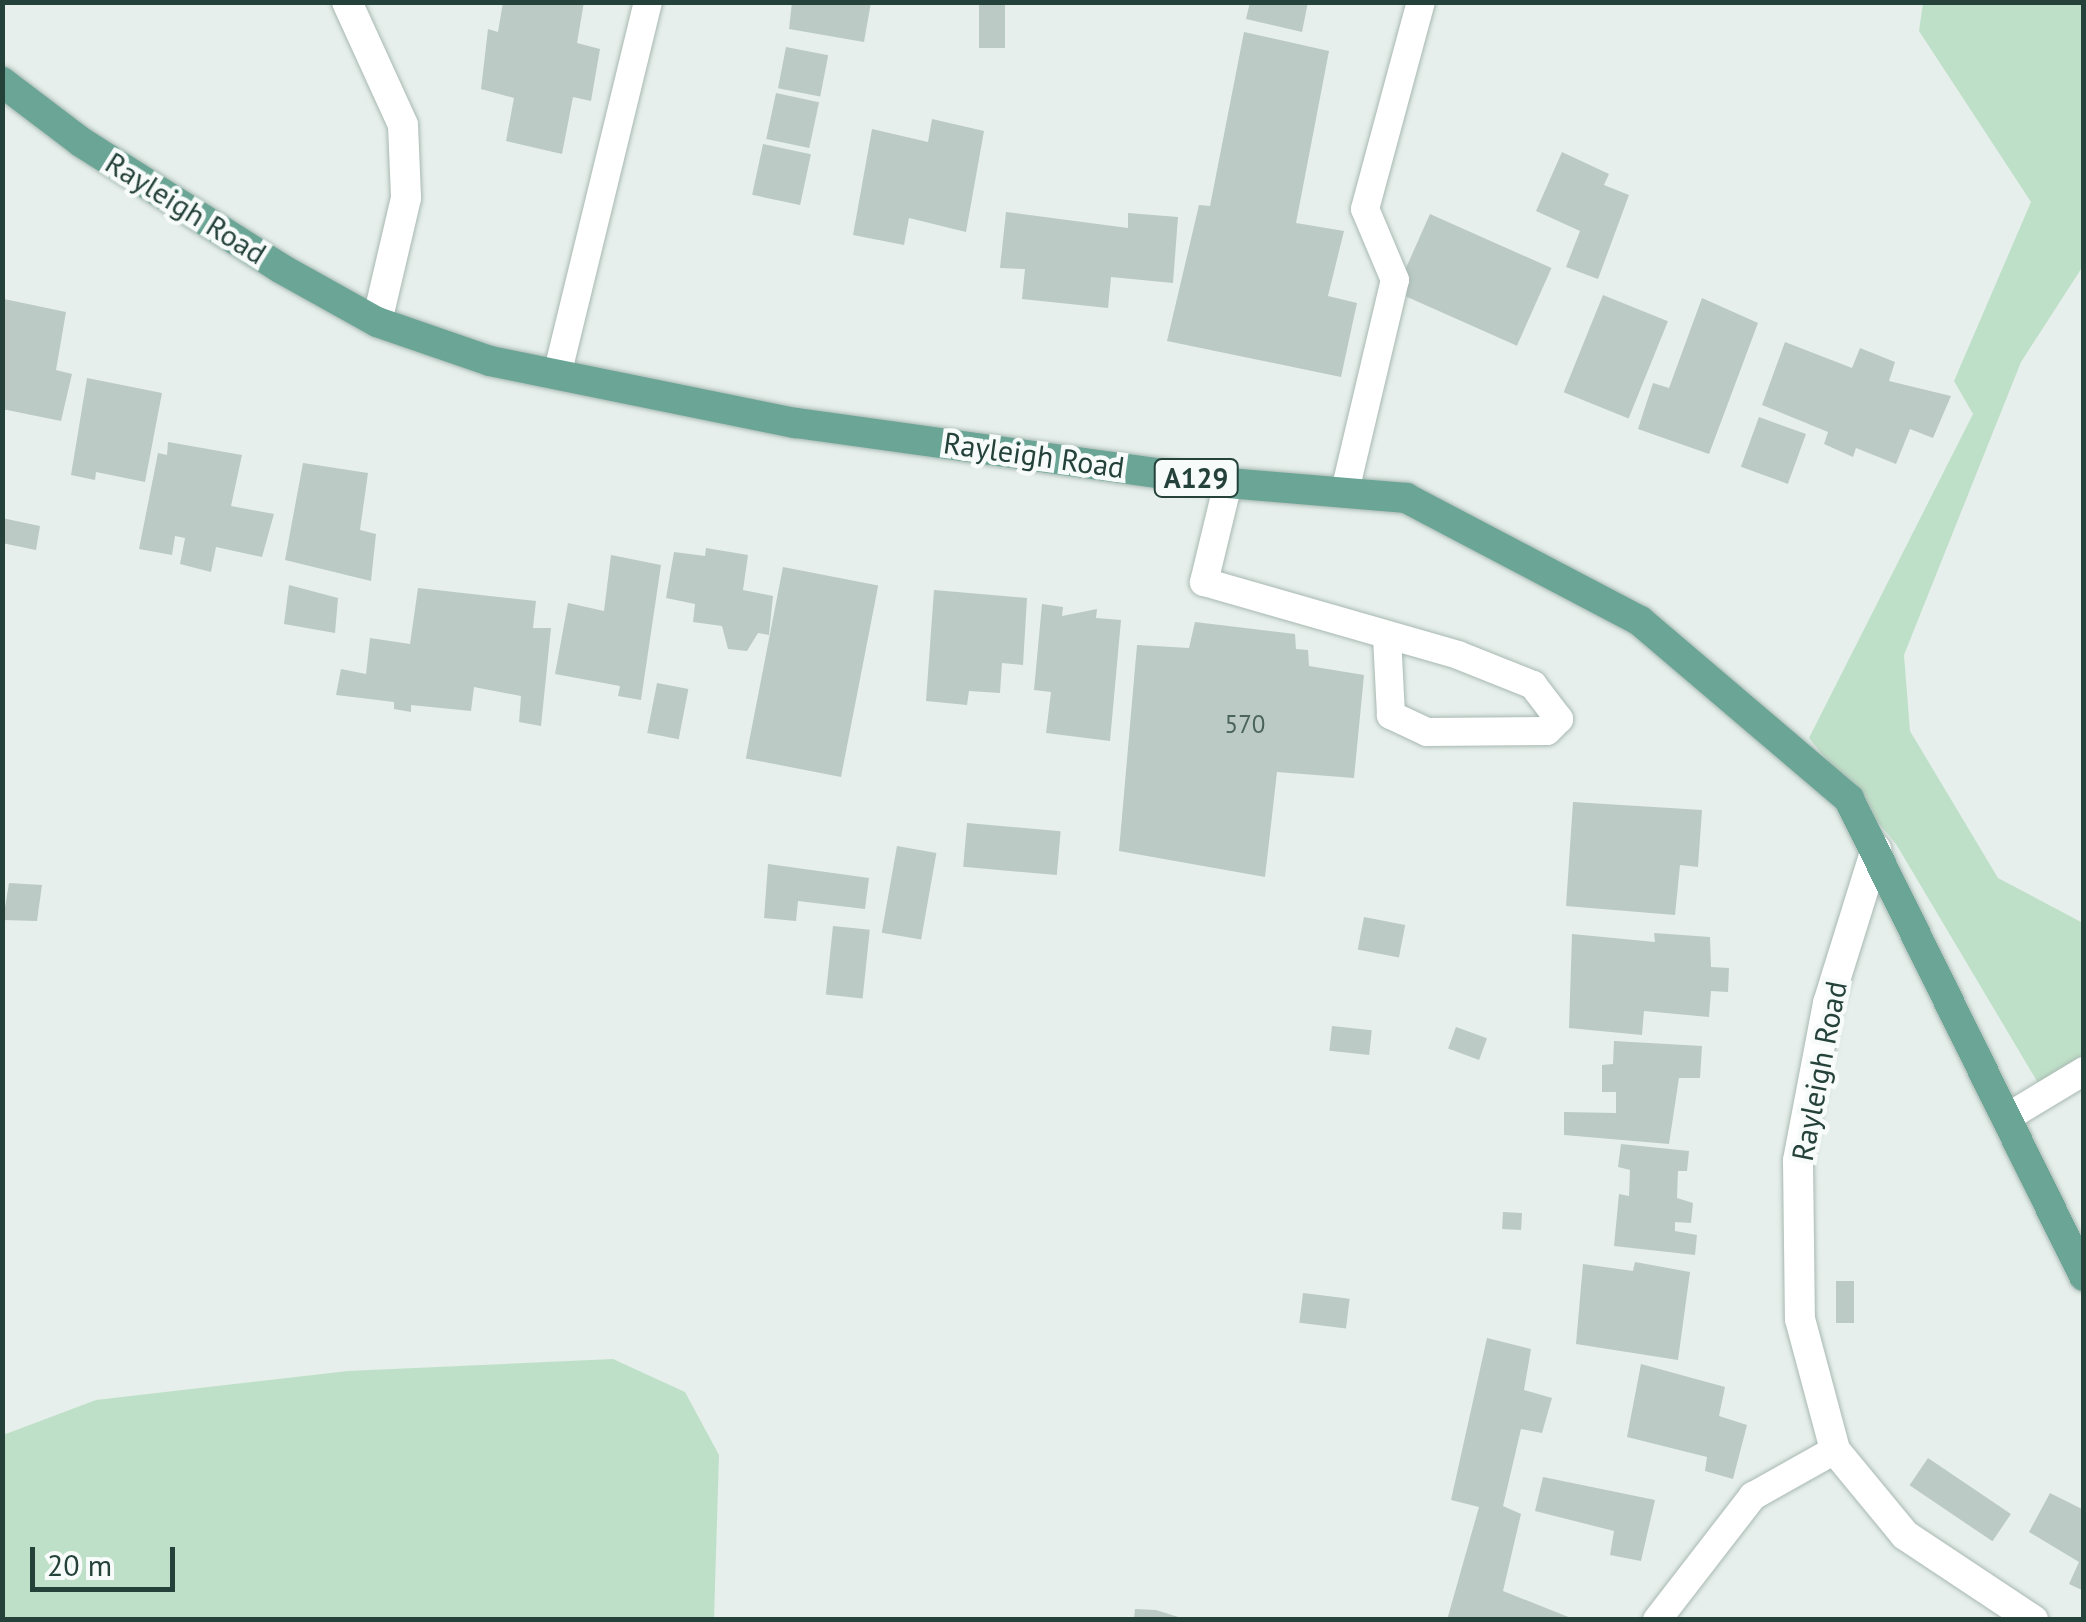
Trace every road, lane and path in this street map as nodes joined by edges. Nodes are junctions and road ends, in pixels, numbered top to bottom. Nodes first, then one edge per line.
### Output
1 (346, 2) edge
2 (648, 2) edge
3 (1420, 2) edge
4 (2, 82) edge
5 (377, 322) junction
6 (557, 375) junction
7 (1228, 483) junction
8 (1346, 491) junction
9 (1387, 637) junction
10 (1876, 850) junction
11 (2084, 1071) edge
12 (2006, 1118) junction
13 (2084, 1276) edge
14 (1835, 1450) junction
15 (1657, 1620) edge
16 (2032, 1620) edge

1 - 5 street
2 - 6 lane
3 - 8 lane
4 - 5 main road, Rayleigh Road / A129
5 - 6 main road, Rayleigh Road / A129
6 - 7 main road, Rayleigh Road / A129
7 - 8 main road, Rayleigh Road / A129
7 - 9 lane
8 - 10 main road, Rayleigh Road / A129
9 - 9 lane
10 - 12 main road, Rayleigh Road / A129
10 - 14 street, Rayleigh Road
11 - 12 lane
12 - 13 main road, Rayleigh Road / A129
14 - 15 lane
14 - 16 street, Rayleigh Road

